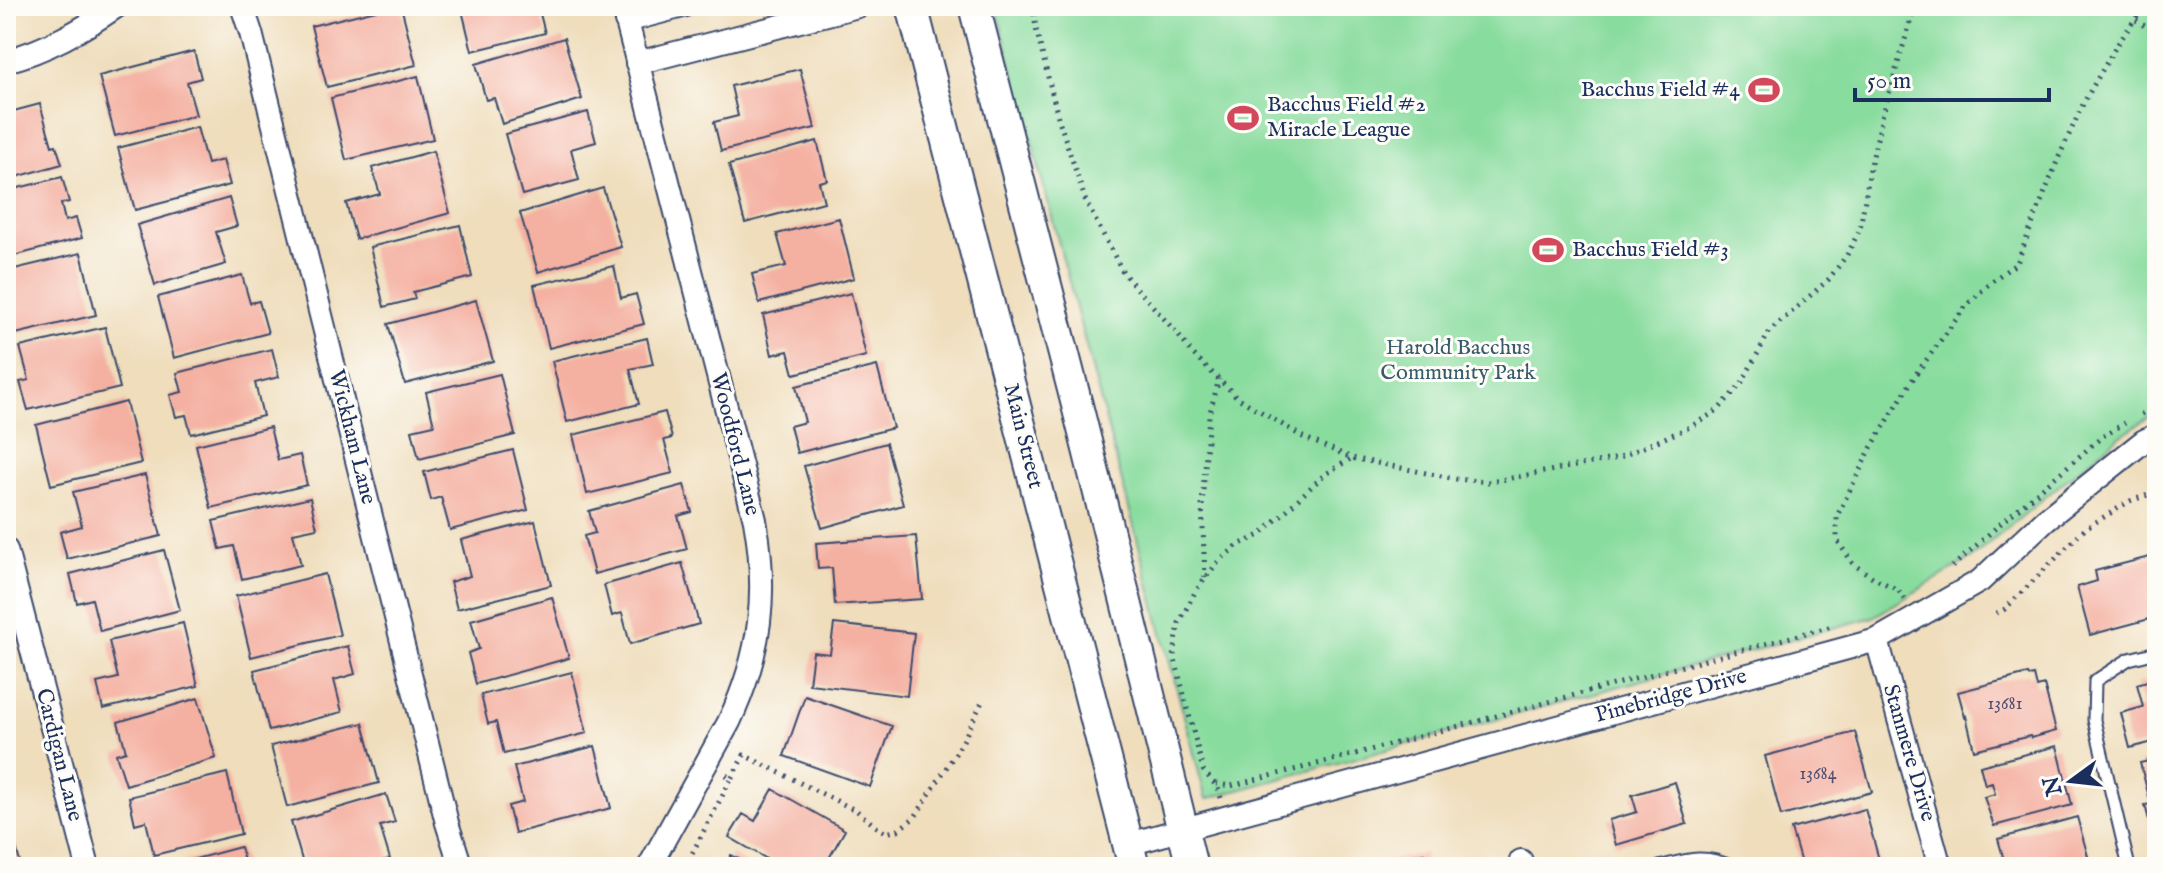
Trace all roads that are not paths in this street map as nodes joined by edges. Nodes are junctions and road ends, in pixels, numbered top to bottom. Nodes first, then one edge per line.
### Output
1 (117, 6) edge
2 (242, 6) edge
3 (683, 6) edge
4 (858, 6) edge
5 (912, 6) edge
6 (974, 6) edge
7 (624, 13) edge
8 (6, 61) edge
9 (637, 63) junction
10 (2157, 435) edge
11 (6, 550) edge
12 (1877, 640) junction
13 (2157, 652) edge
14 (1182, 831) junction
15 (1132, 856) edge
16 (88, 867) edge
17 (461, 867) edge
18 (649, 867) edge
19 (1192, 867) edge
20 (1659, 867) edge
21 (1732, 867) edge
22 (1940, 867) edge
23 (2129, 867) edge

1 - 8 street
2 - 17 street, Wickham Lane
3 - 7 street
4 - 9 street
5 - 15 main road, Main Street
6 - 14 main road
7 - 9 street, Woodford Lane
9 - 18 street, Woodford Lane
10 - 12 street, Pinebridge Drive
11 - 16 street, Cardigan Lane
12 - 14 street, Pinebridge Drive
12 - 22 street, Stanmere Drive
13 - 23 lane
14 - 15 street, Pinebridge Drive
14 - 19 main road
20 - 21 lane

